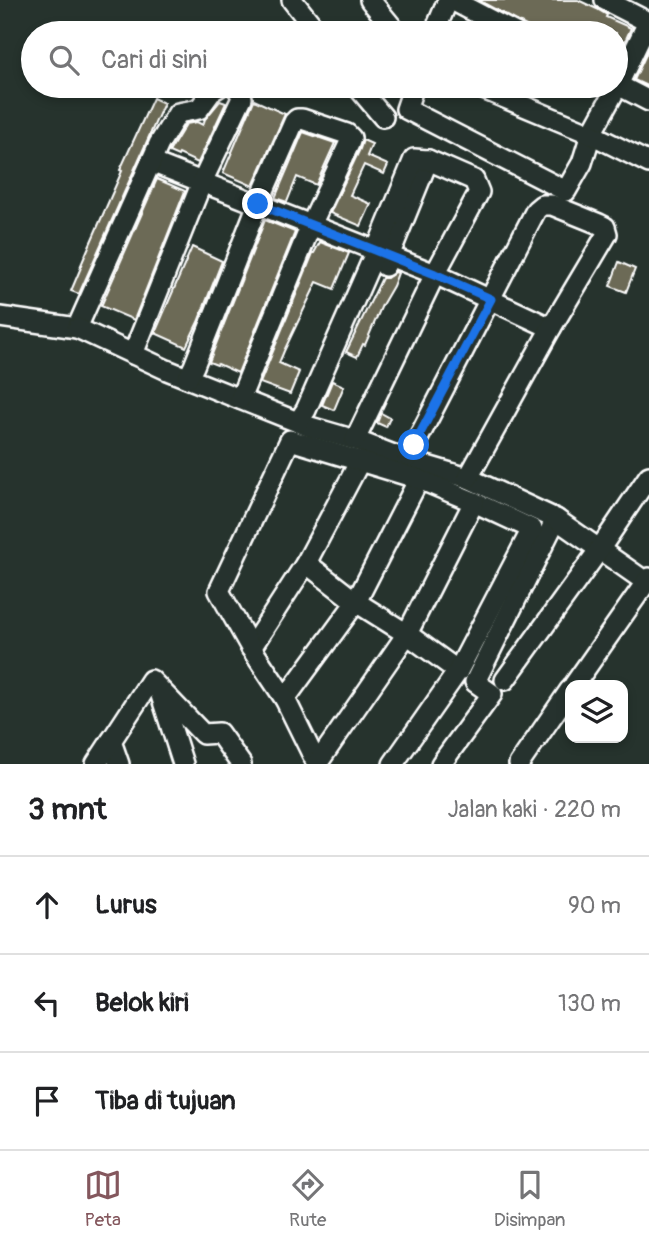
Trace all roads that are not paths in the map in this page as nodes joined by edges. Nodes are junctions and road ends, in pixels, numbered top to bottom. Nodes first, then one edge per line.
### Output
1 (292, 0) edge
2 (370, 0) edge
3 (450, 0) edge
4 (605, 0) edge
5 (308, 21) edge
6 (387, 21) edge
7 (440, 21) edge
8 (491, 21) edge
9 (649, 21) edge
10 (628, 63) edge
11 (628, 90) edge
12 (207, 98) edge
13 (242, 98) edge
14 (367, 98) edge
15 (410, 98) edge
16 (506, 98) edge
17 (610, 98) edge
18 (649, 101) edge
19 (383, 117) dead end
20 (591, 134) junction
21 (151, 162) junction
22 (649, 163) edge
23 (202, 182) junction
24 (258, 204) junction
25 (311, 226) junction
26 (383, 254) junction
27 (435, 274) junction
28 (491, 299) junction
29 (0, 317) edge
30 (77, 328) junction
31 (551, 328) junction
32 (132, 354) junction
33 (188, 378) junction
34 (240, 399) junction
35 (304, 424) junction
36 (358, 451) junction
37 (407, 460) junction
38 (649, 475) edge
39 (468, 478) junction
40 (419, 479) junction
41 (474, 502) junction
42 (556, 519) junction
43 (599, 550) junction
44 (306, 563) junction
45 (647, 580) edge
46 (356, 602) junction
47 (407, 634) junction
48 (251, 648) junction
49 (458, 671) junction
50 (505, 680) dead end
51 (577, 680) edge
52 (158, 688) junction
53 (565, 697) edge
54 (285, 699) junction
55 (111, 741) junction
56 (96, 764) edge
57 (119, 764) edge
58 (183, 764) edge
59 (241, 764) edge
60 (317, 764) edge
61 (393, 764) edge
62 (441, 764) edge
63 (519, 764) edge

1 - 5 street
2 - 6 street
3 - 7 street
3 - 8 street
4 - 9 street
9 - 10 street
11 - 18 street
12 - 21 street
13 - 23 street
14 - 19 street
15 - 20 street
16 - 20 street
17 - 20 street
20 - 22 street
21 - 23 street
21 - 30 street
23 - 24 street
23 - 32 street
24 - 25 street
24 - 25 street
24 - 33 street
25 - 26 street
25 - 34 street
26 - 27 street
26 - 27 street
26 - 35 street
27 - 28 street
27 - 36 street
28 - 31 street
28 - 31 street
28 - 37 street
29 - 30 street
30 - 32 street
31 - 39 street
32 - 33 street
33 - 34 street
34 - 35 street
35 - 36 street
36 - 37 street
36 - 40 street
36 - 44 street
36 - 48 street
37 - 39 street
38 - 43 street
39 - 42 street
40 - 41 street
40 - 46 street
41 - 47 street
41 - 49 street
42 - 43 street
42 - 62 street
43 - 45 street
43 - 50 street
44 - 46 street
44 - 48 street
45 - 51 street
46 - 47 street
46 - 54 street
47 - 49 street
47 - 60 street
48 - 54 street
49 - 61 street
52 - 55 street
52 - 58 street
52 - 59 street
53 - 63 street
54 - 60 street
55 - 56 street
55 - 57 street

